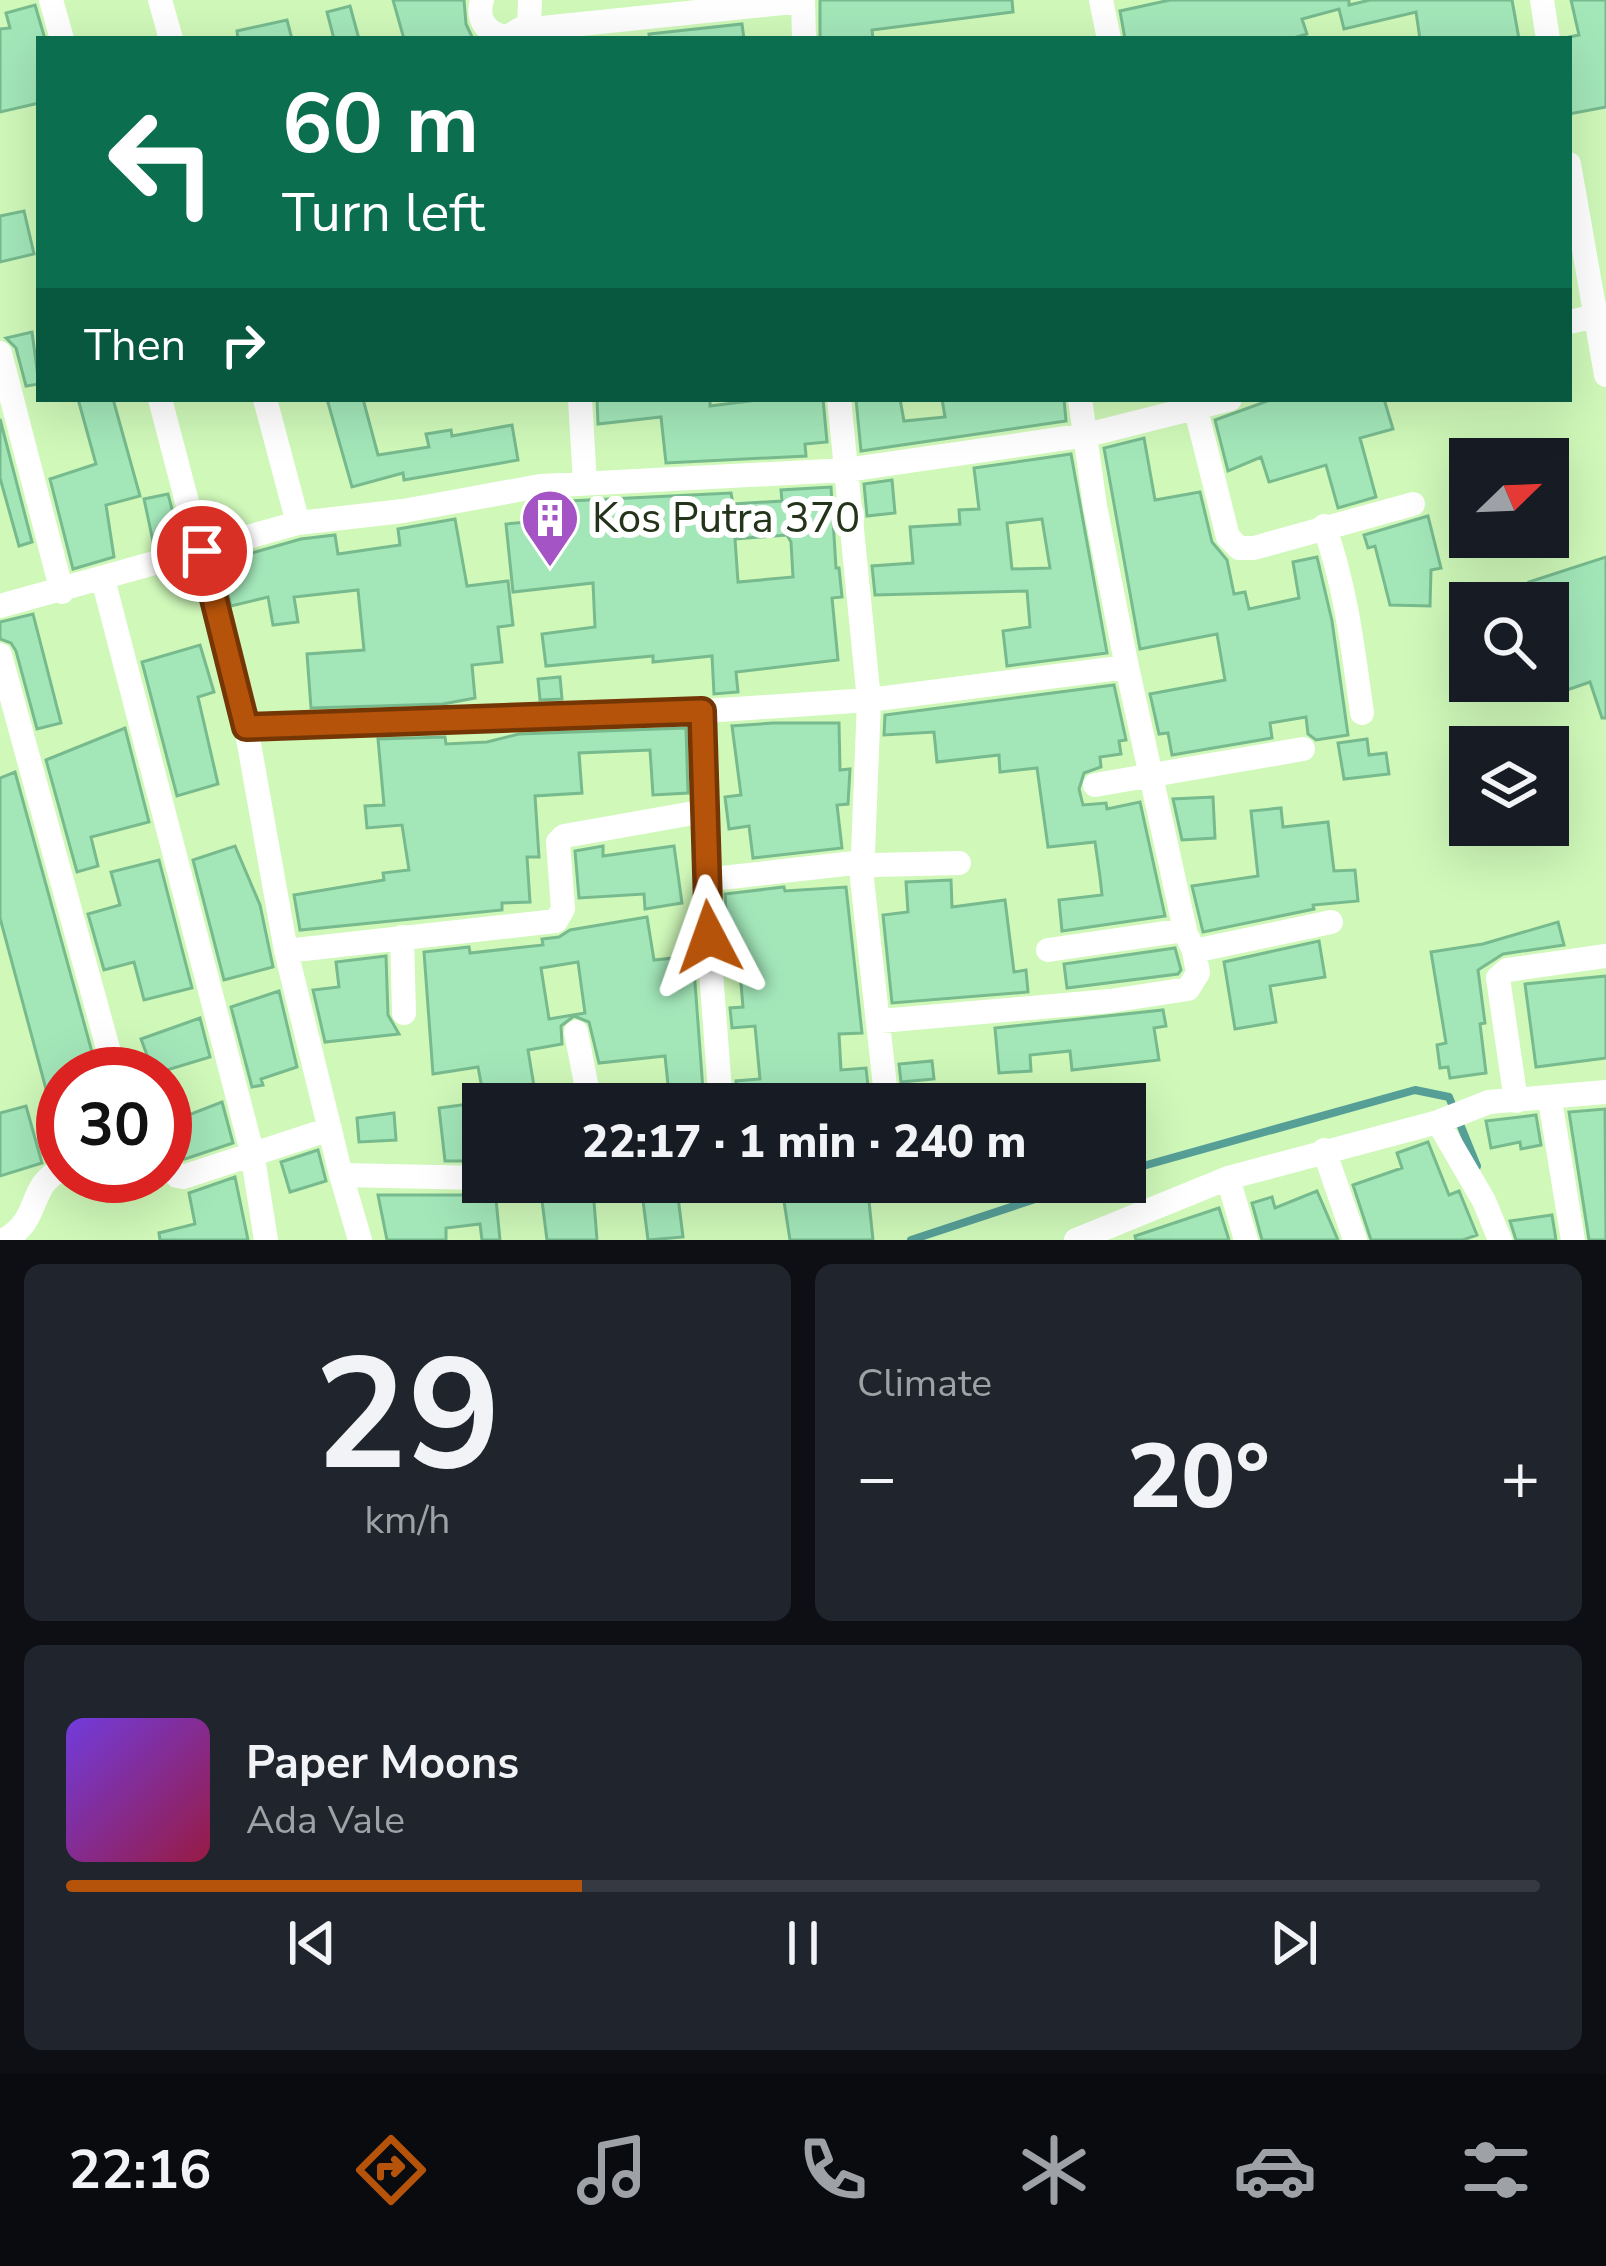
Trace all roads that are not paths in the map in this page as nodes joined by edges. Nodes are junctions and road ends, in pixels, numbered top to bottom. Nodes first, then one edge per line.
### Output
1 (51, 0) edge
2 (160, 0) edge
3 (482, 0) edge
4 (530, 0) edge
5 (803, 0) edge
6 (1101, 0) edge
7 (1542, 0) edge
8 (524, 31) junction
9 (554, 34) edge
10 (61, 36) edge
11 (170, 36) edge
12 (504, 36) edge
13 (510, 36) edge
14 (804, 36) edge
15 (1107, 36) edge
16 (1548, 36) edge
17 (1572, 178) edge
18 (1601, 315) edge
19 (0, 353) edge
20 (1606, 375) edge
21 (161, 402) edge
22 (267, 402) edge
23 (580, 402) edge
24 (839, 402) edge
25 (1081, 402) edge
26 (1215, 402) edge
27 (1195, 406) junction
28 (1087, 435) junction
29 (846, 470) junction
30 (585, 483) junction
31 (1413, 504) dead end
32 (298, 523) junction
33 (1324, 526) junction
34 (202, 551) junction
35 (103, 579) junction
36 (62, 592) junction
37 (0, 606) edge
38 (0, 655) edge
39 (1127, 667) junction
40 (869, 700) junction
41 (702, 711) junction
42 (1362, 713) dead end
43 (246, 727) junction
44 (1303, 749) dead end
45 (1150, 778) junction
46 (1095, 785) dead end
47 (705, 811) junction
48 (863, 862) junction
49 (959, 863) dead end
50 (704, 880) junction
51 (1331, 922) dead end
52 (402, 937) junction
53 (1189, 940) junction
54 (286, 950) junction
55 (1048, 950) dead end
56 (1606, 956) edge
57 (404, 1013) dead end
58 (880, 1021) junction
59 (576, 1032) dead end
60 (108, 1047) edge
61 (586, 1083) edge
62 (719, 1083) edge
63 (885, 1083) edge
64 (1606, 1092) edge
65 (1550, 1100) junction
66 (1516, 1101) junction
67 (1449, 1117) junction
68 (330, 1129) junction
69 (1324, 1150) junction
70 (252, 1152) junction
71 (192, 1174) edge
72 (341, 1174) junction
73 (462, 1177) edge
74 (1228, 1178) junction
75 (36, 1197) edge
76 (1115, 1233) edge
77 (4, 1240) edge
78 (266, 1240) edge
79 (360, 1240) edge
80 (1076, 1240) edge
81 (1246, 1240) edge
82 (1355, 1240) edge
83 (1500, 1240) edge
84 (1573, 1240) edge

1 - 10 street
2 - 11 street
3 - 12 street
4 - 8 street
5 - 9 street
5 - 14 street
6 - 15 street
7 - 16 street
8 - 9 street
8 - 13 street
17 - 18 street
18 - 20 street
19 - 36 street
21 - 34 street
22 - 32 street
23 - 30 street
24 - 29 street
25 - 28 street
26 - 27 street
27 - 28 street
27 - 33 street
28 - 29 street
28 - 39 street
29 - 30 street
29 - 40 street
30 - 32 street
31 - 33 street
32 - 34 street
33 - 42 street
34 - 35 street
34 - 43 street
35 - 36 street
35 - 70 street
36 - 37 street
38 - 60 street
39 - 40 street
39 - 45 street
40 - 41 street
40 - 48 street
41 - 43 street
41 - 47 street
43 - 54 street
44 - 45 street
45 - 46 street
45 - 53 street
47 - 50 street
47 - 52 street
48 - 49 street
48 - 50 street
48 - 58 street
50 - 62 street
51 - 53 street
52 - 54 street
52 - 57 street
53 - 55 street
53 - 58 street
54 - 68 street
56 - 66 street
58 - 63 street
59 - 61 street
64 - 65 street
65 - 66 street
65 - 84 street
66 - 67 street
67 - 69 street
67 - 83 street
68 - 70 street
68 - 72 street
69 - 74 street
69 - 82 street
70 - 71 street
70 - 78 street
72 - 73 street
72 - 79 street
74 - 76 street
74 - 81 street
75 - 77 street
76 - 80 street

